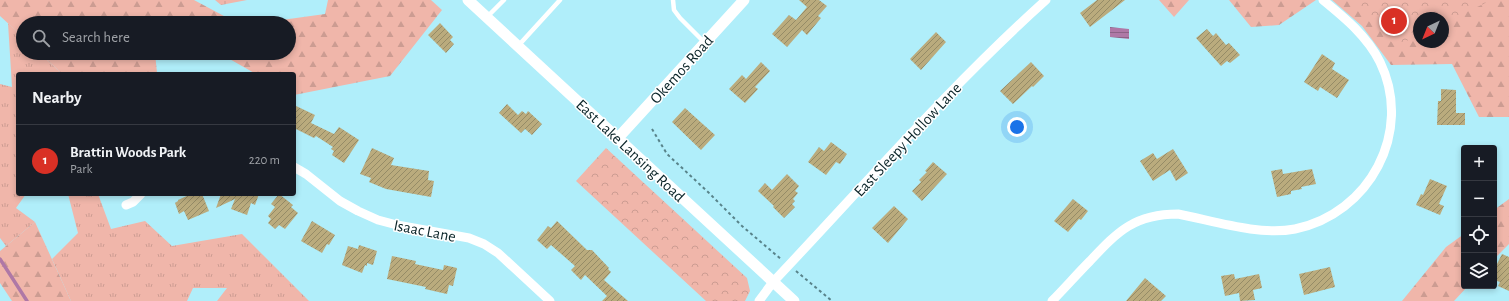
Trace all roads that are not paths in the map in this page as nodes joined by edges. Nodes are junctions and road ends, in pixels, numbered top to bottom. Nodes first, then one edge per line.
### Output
1 (468, 0) edge
2 (504, 0) edge
3 (560, 0) edge
4 (673, 0) edge
5 (744, 0) edge
6 (1046, 0) edge
7 (1323, 0) edge
8 (487, 17) junction
9 (705, 42) junction
10 (518, 46) junction
11 (618, 138) junction
12 (296, 168) edge
13 (139, 196) edge
14 (126, 205) dead end
15 (773, 282) junction
16 (550, 301) edge
17 (759, 301) edge
18 (794, 301) edge
19 (1052, 301) edge

1 - 8 street, East Lake Lansing Road
2 - 8 lane
3 - 10 lane
4 - 9 lane
5 - 9 street, Okemos Road
6 - 15 street, East Sleepy Hollow Lane
7 - 19 street
8 - 10 street, East Lake Lansing Road
9 - 11 street, Okemos Road
10 - 11 street, East Lake Lansing Road
11 - 15 street, East Lake Lansing Road
12 - 16 street, Isaac Lane
13 - 14 street
15 - 17 street, East Sleepy Hollow Lane
15 - 18 street, East Lake Lansing Road

